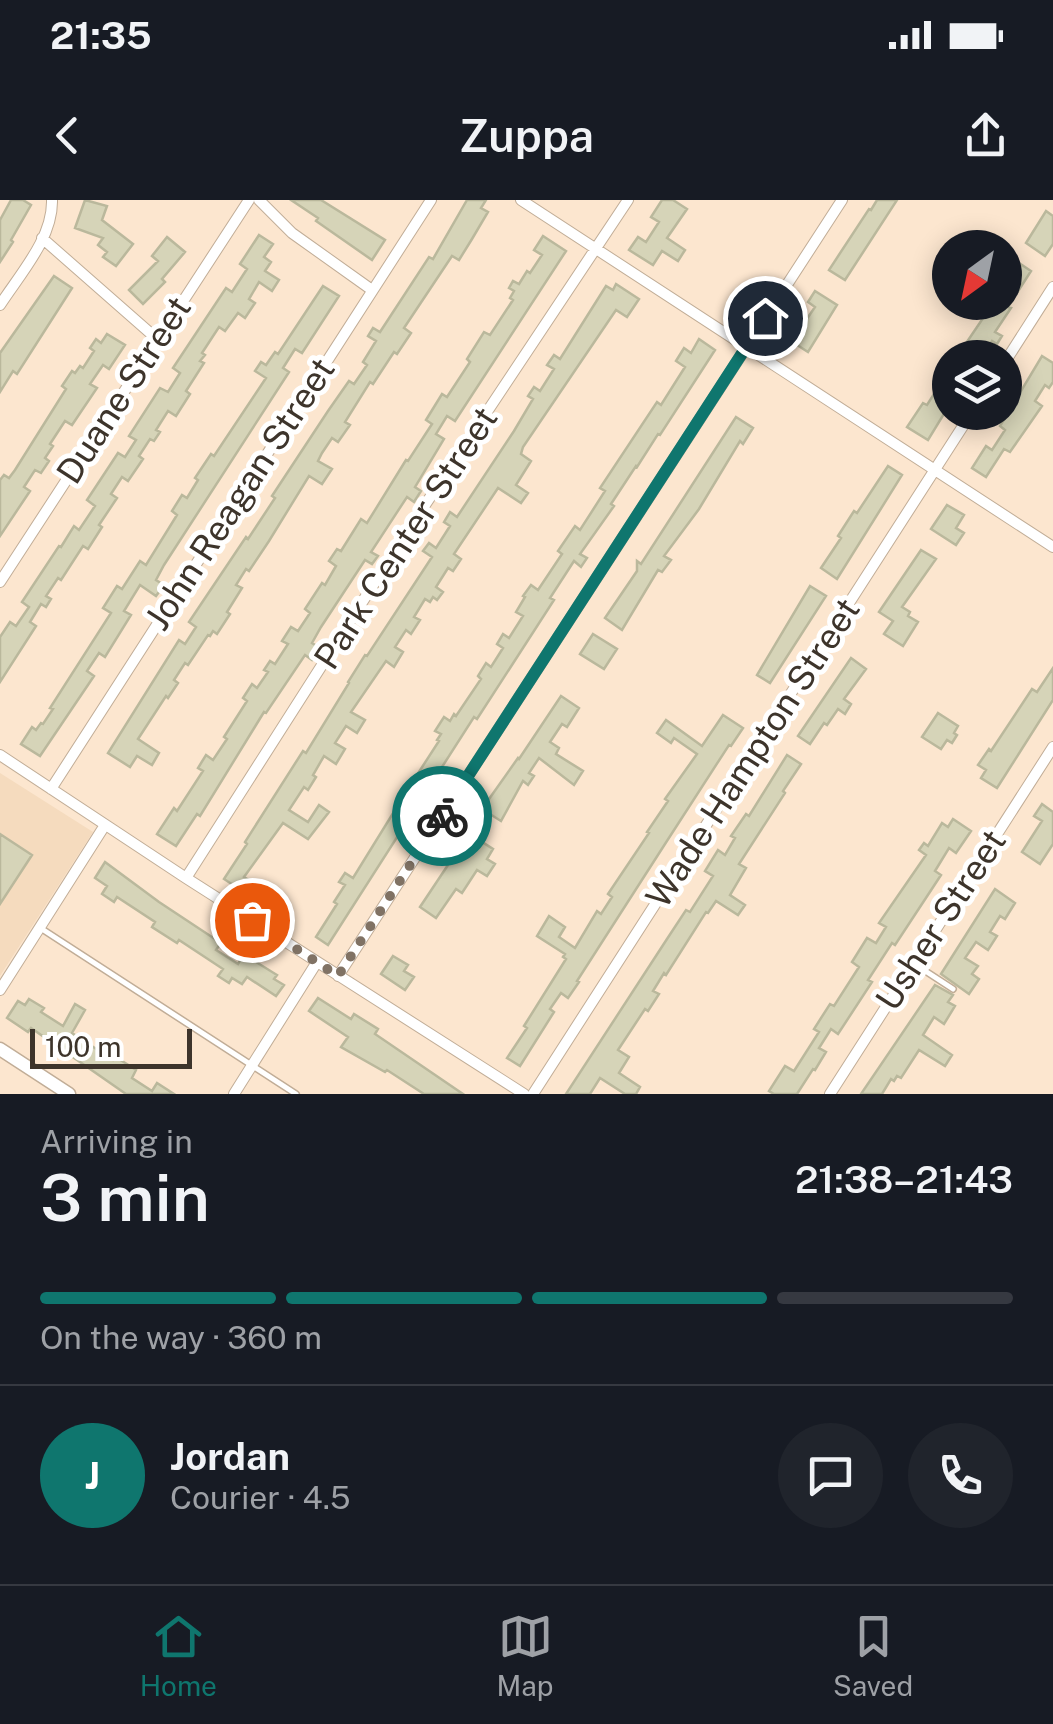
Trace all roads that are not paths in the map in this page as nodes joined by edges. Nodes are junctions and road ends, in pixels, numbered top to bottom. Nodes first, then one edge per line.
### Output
1 (52, 200) edge
2 (249, 200) edge
3 (259, 200) edge
4 (431, 200) edge
5 (521, 200) edge
6 (628, 200) edge
7 (842, 200) edge
8 (42, 238) junction
9 (597, 249) junction
10 (1053, 287) edge
11 (372, 290) junction
12 (0, 305) edge
13 (157, 339) junction
14 (1019, 340) edge
15 (746, 348) junction
16 (961, 430) edge
17 (935, 470) junction
18 (1053, 547) edge
19 (0, 582) edge
20 (1053, 746) edge
21 (0, 755) edge
22 (52, 789) junction
23 (105, 825) junction
24 (186, 878) junction
25 (40, 927) junction
26 (318, 962) junction
27 (913, 963) junction
28 (338, 976) junction
29 (953, 989) dead end
30 (0, 990) edge
31 (0, 1049) edge
32 (252, 1065) junction
33 (69, 1094) edge
34 (234, 1094) edge
35 (296, 1094) edge
36 (524, 1094) edge
37 (533, 1094) edge
38 (830, 1094) edge

1 - 8 street
2 - 13 street, Duane Street
3 - 11 street
4 - 11 street, John Reagan Street
5 - 9 street
6 - 9 street, Park Center Street
7 - 15 street
8 - 12 street
8 - 13 street
9 - 15 street
9 - 24 street, Park Center Street
10 - 14 street
11 - 22 street, John Reagan Street
13 - 19 street, Duane Street
15 - 17 street
15 - 28 street
16 - 17 street, Wade Hampton Street
17 - 18 street
17 - 37 street, Wade Hampton Street
20 - 27 street, Usher Street
21 - 22 street
22 - 23 street
23 - 24 street
23 - 25 street
24 - 26 street
25 - 30 street
25 - 32 lane
26 - 28 street
26 - 32 street
27 - 29 lane
27 - 38 street, Usher Street
28 - 36 street
31 - 33 street
32 - 34 street
32 - 35 lane

